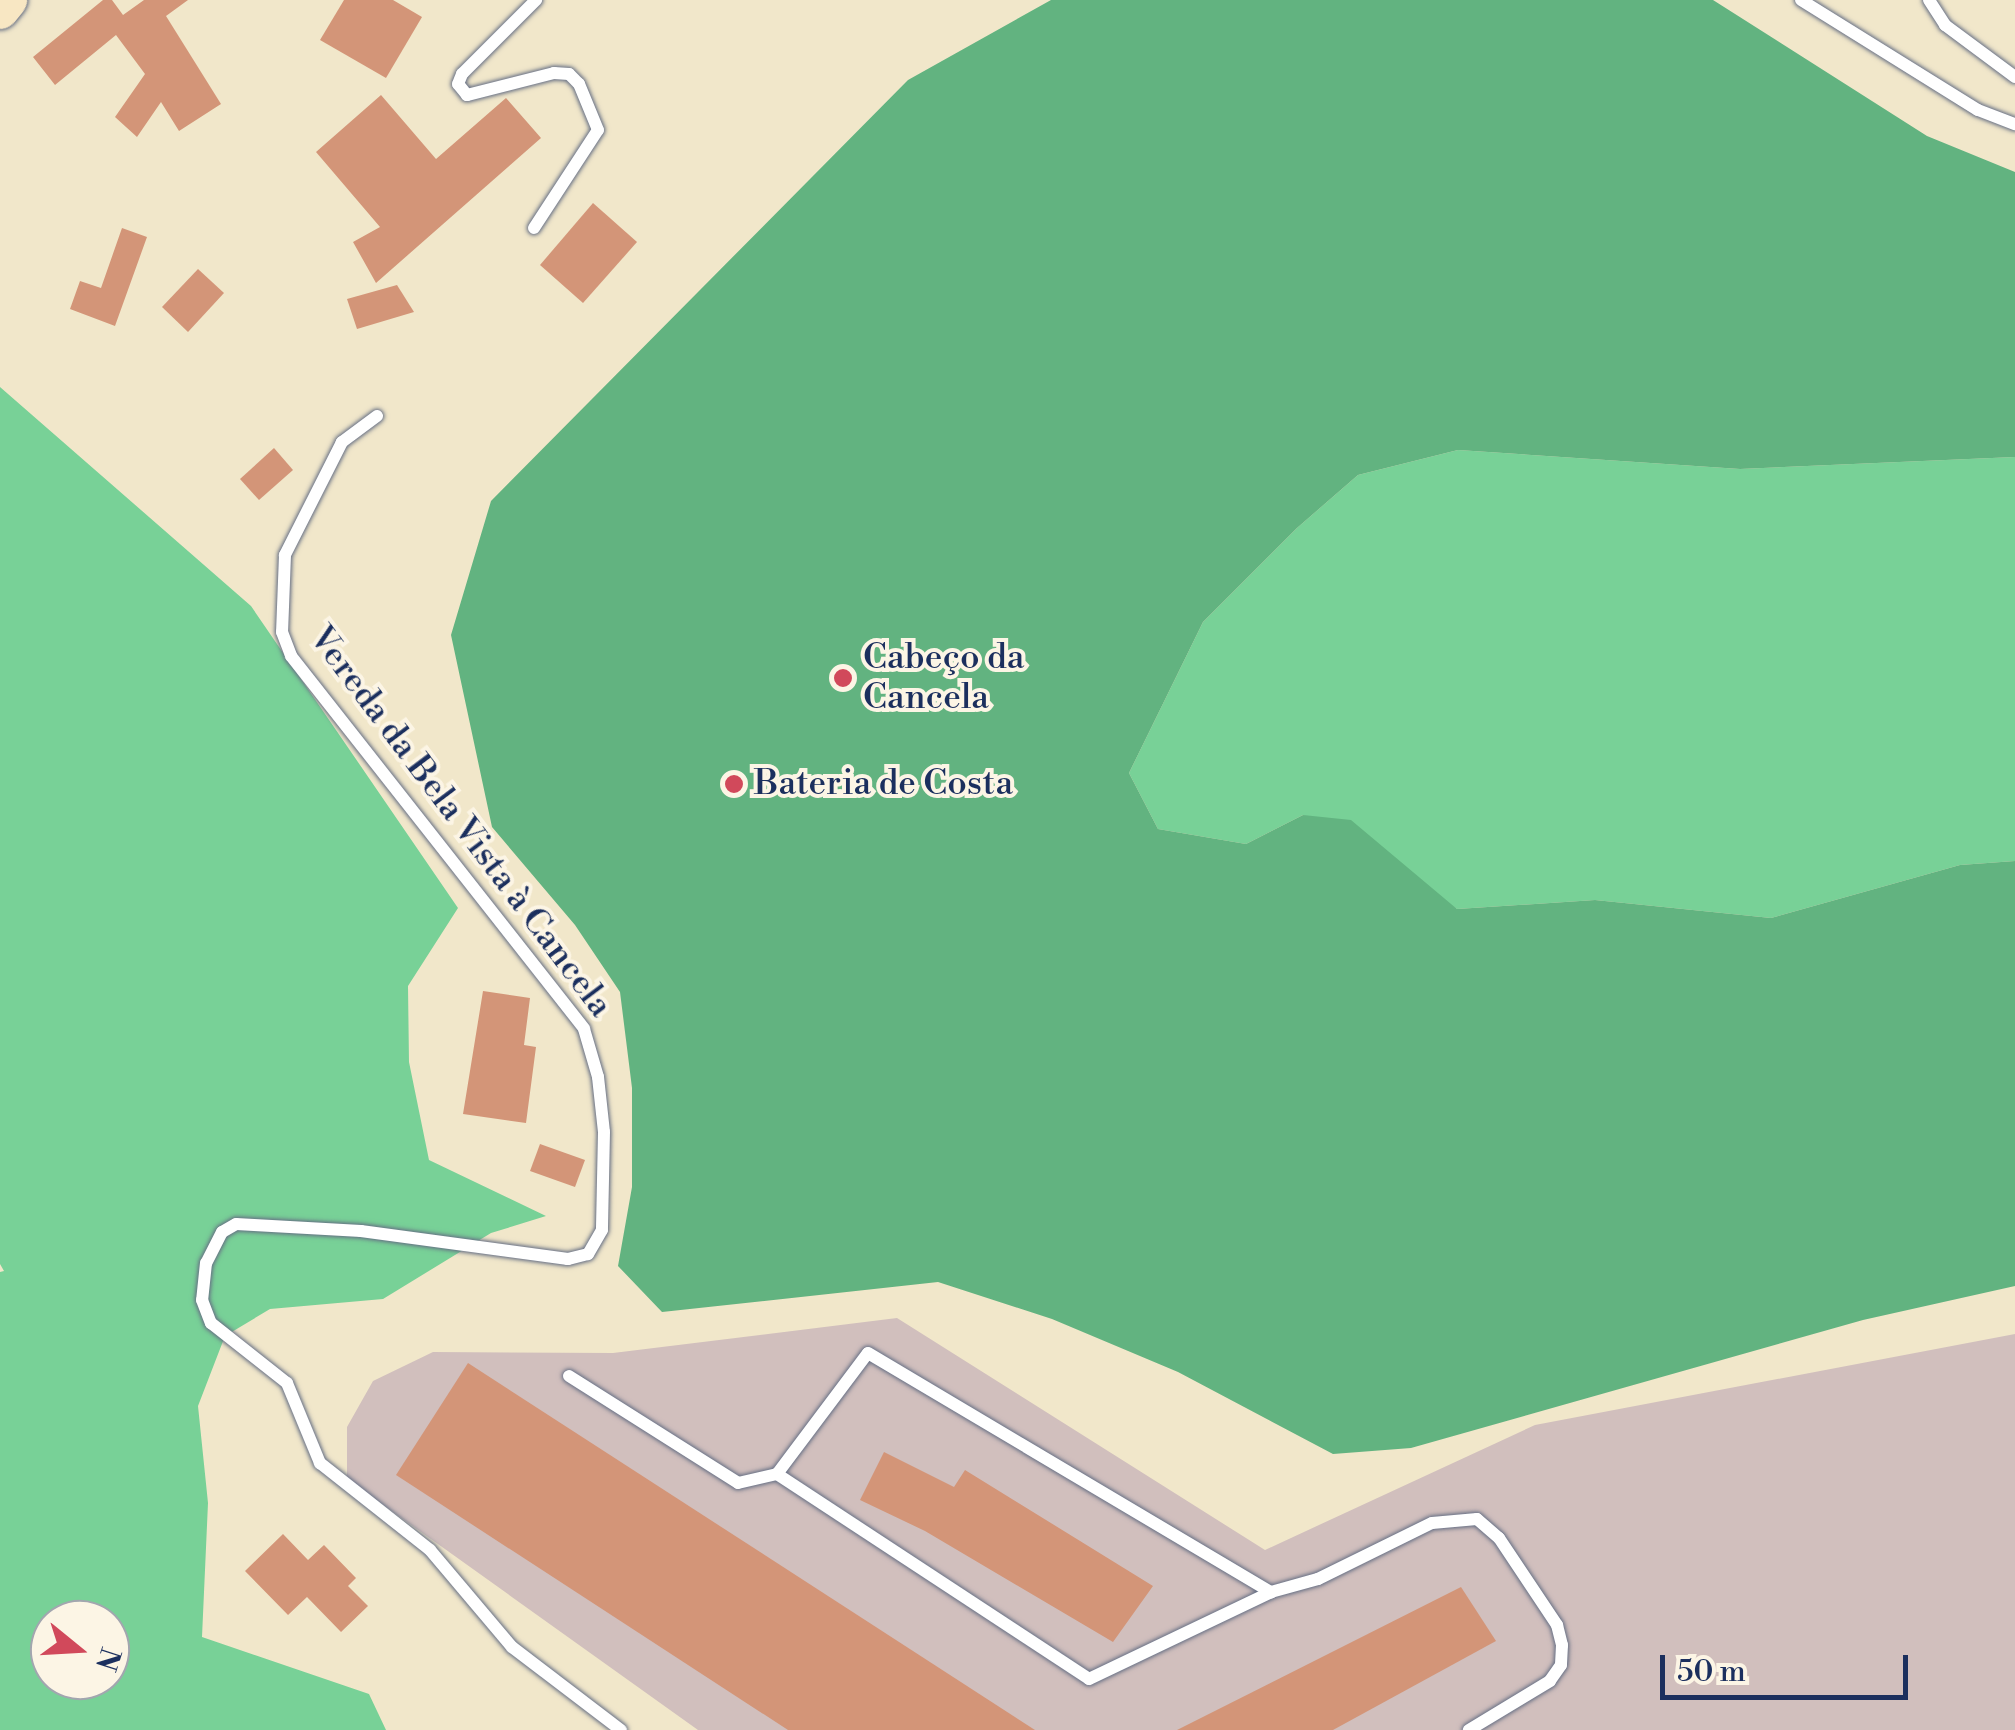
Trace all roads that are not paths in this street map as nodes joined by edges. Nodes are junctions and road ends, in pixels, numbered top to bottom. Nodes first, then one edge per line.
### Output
1 (8, 0) edge
2 (536, 0) edge
3 (1801, 0) edge
4 (1929, 0) edge
5 (0, 10) edge
6 (2015, 78) edge
7 (2015, 124) edge
8 (534, 228) dead end
9 (377, 416) dead end
10 (569, 1376) dead end
11 (777, 1474) junction
12 (1270, 1592) junction
13 (621, 1730) edge
14 (1469, 1730) edge

1 - 5 main road
2 - 8 lane
3 - 7 lane
4 - 6 lane
9 - 13 lane, Vereda da Bela Vista à Cancela
10 - 11 lane
11 - 12 lane
11 - 12 lane
12 - 14 lane

